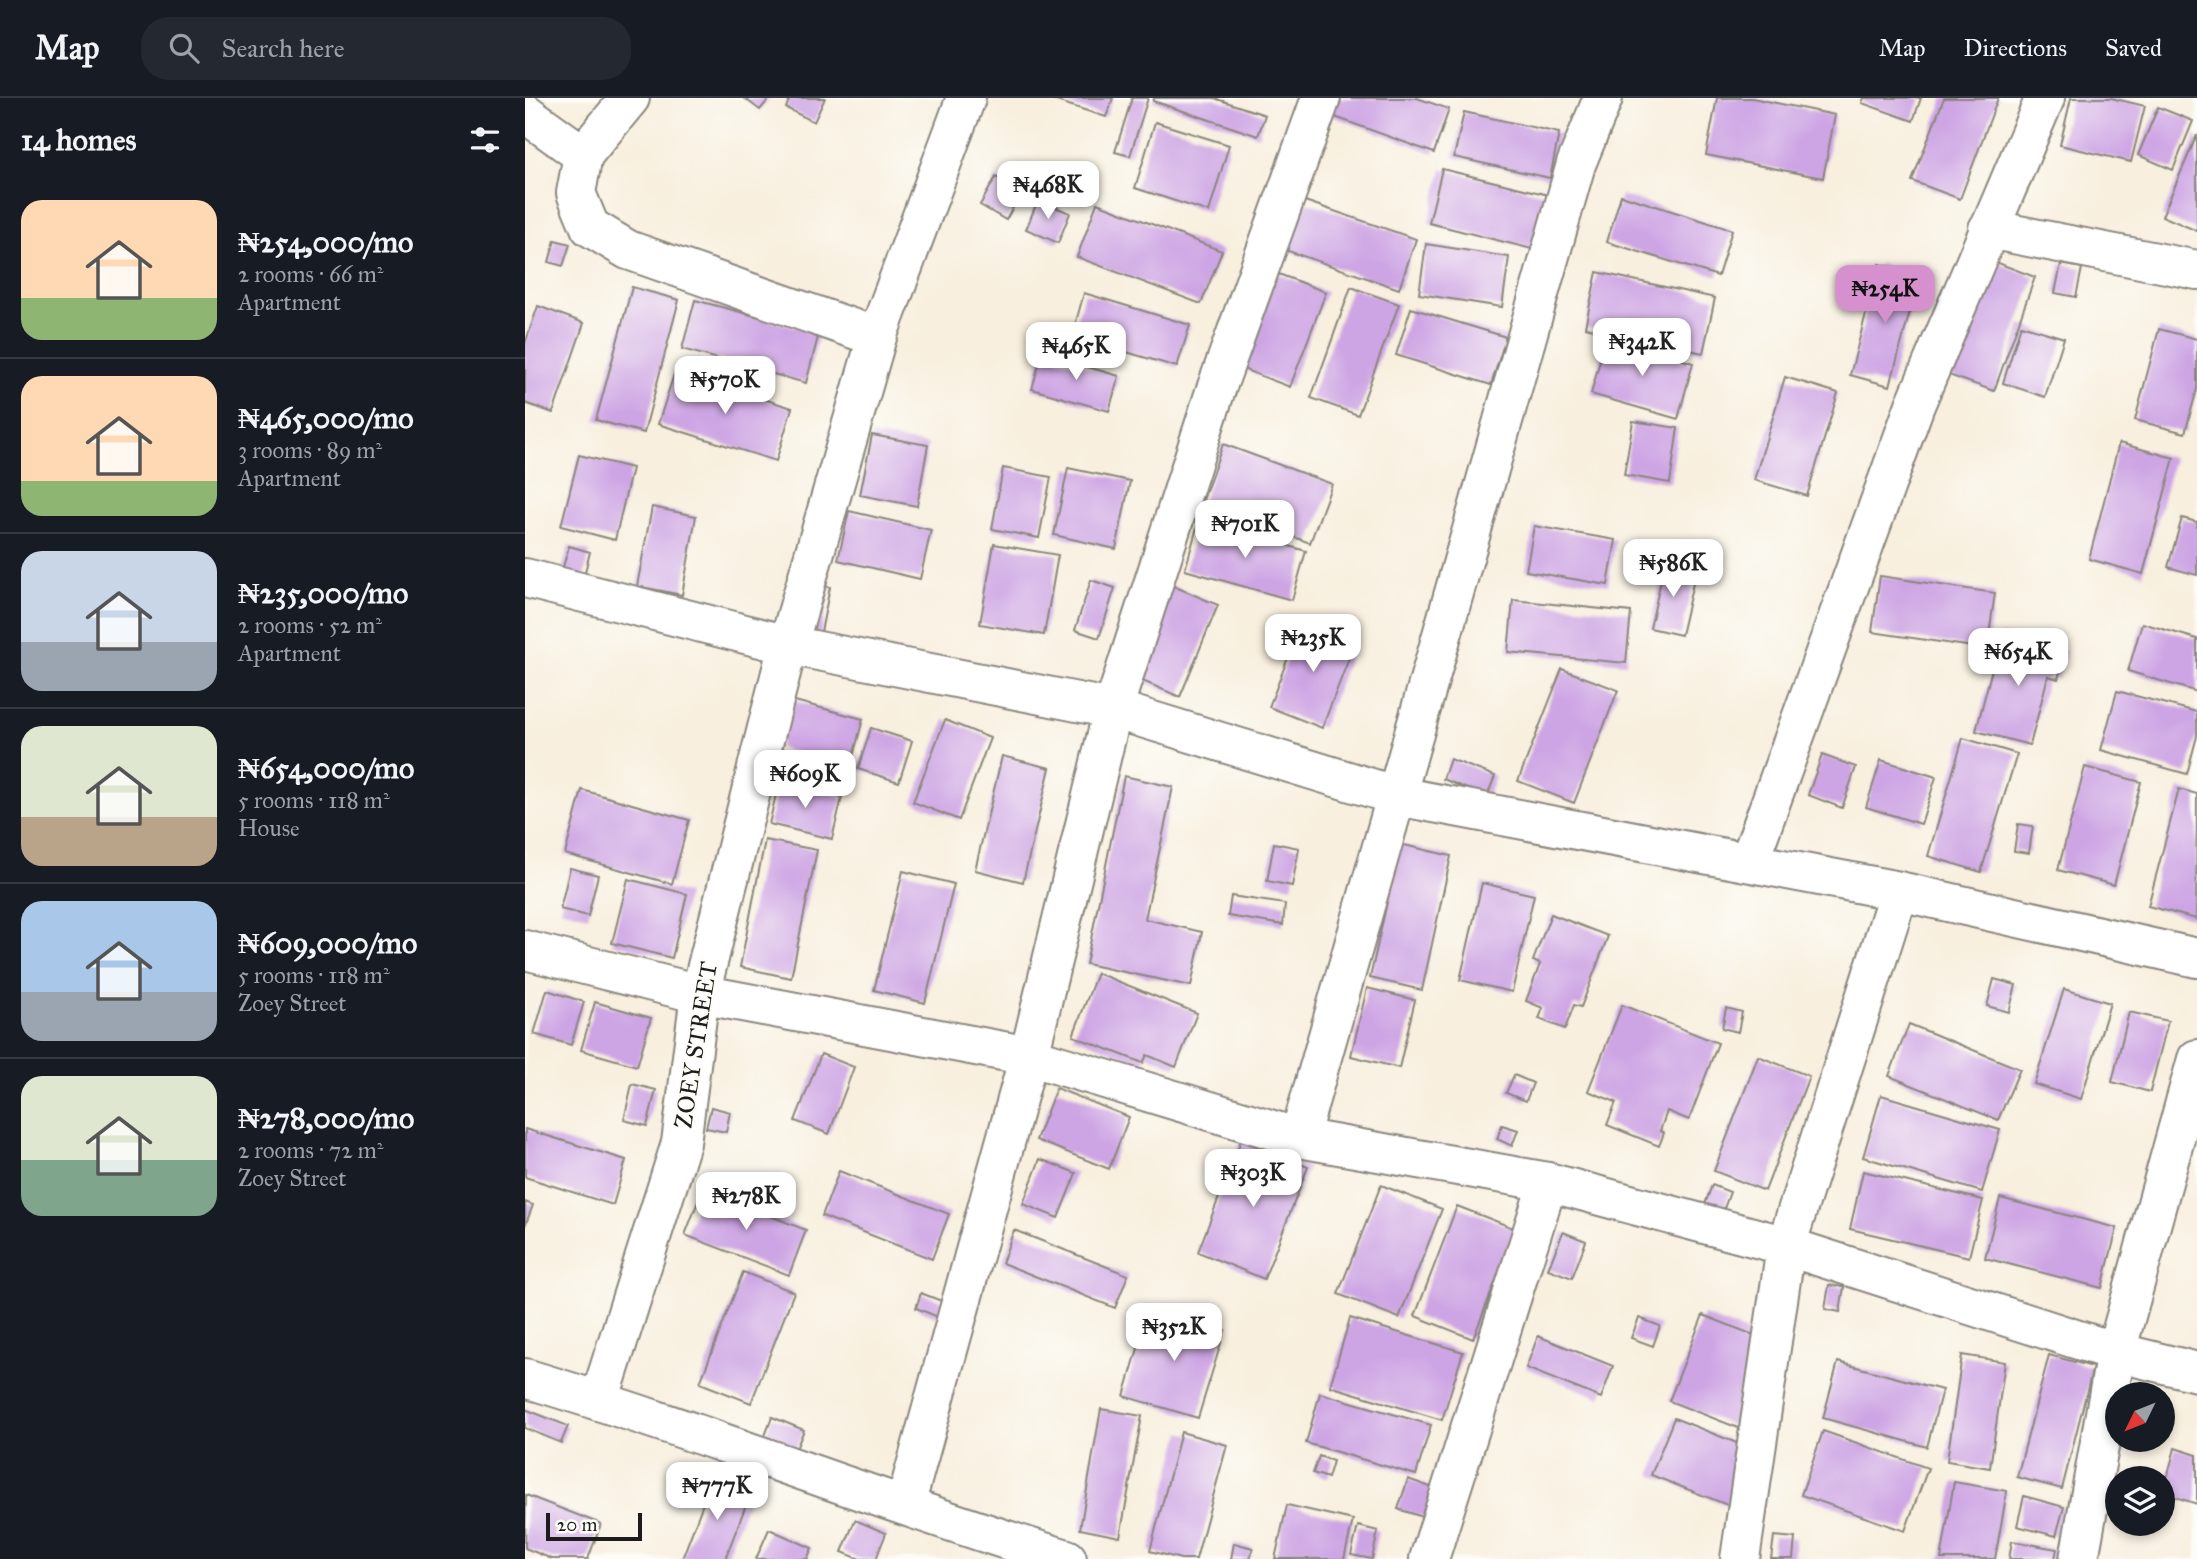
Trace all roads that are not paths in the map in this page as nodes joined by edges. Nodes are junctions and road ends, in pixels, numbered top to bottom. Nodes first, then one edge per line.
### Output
1 (629, 98) edge
2 (966, 98) edge
3 (1321, 98) edge
4 (1604, 98) edge
5 (2045, 98) edge
6 (525, 113) edge
7 (583, 155) junction
8 (1988, 229) junction
9 (2197, 270) edge
10 (877, 337) junction
11 (525, 578) edge
12 (788, 645) junction
13 (1113, 709) junction
14 (1397, 796) junction
15 (1749, 862) junction
16 (1899, 891) junction
17 (525, 950) edge
18 (2197, 958) edge
19 (699, 994) junction
20 (1029, 1056) junction
21 (2197, 1059) edge
22 (1299, 1138) junction
23 (1548, 1182) junction
24 (1786, 1247) junction
25 (2116, 1352) junction
26 (2197, 1372) edge
27 (525, 1378) edge
28 (599, 1401) junction
29 (905, 1506) junction
30 (1067, 1559) edge
31 (1429, 1559) edge
32 (1740, 1559) edge
33 (2079, 1559) edge

1 - 7 street
2 - 10 street, ZOEY STREET
3 - 13 street
4 - 14 street
5 - 8 street
6 - 7 street
7 - 10 street
8 - 9 street
8 - 15 street
10 - 12 street, ZOEY STREET
11 - 12 street
12 - 13 street
12 - 19 street, ZOEY STREET
13 - 14 street
13 - 20 street
14 - 15 street
14 - 22 street
15 - 16 street
16 - 18 street
16 - 24 street
17 - 19 street
19 - 20 street
19 - 28 street, ZOEY STREET
20 - 22 street
20 - 29 street
21 - 25 street
22 - 23 street
23 - 24 street
23 - 31 street
24 - 25 street
24 - 32 street
25 - 26 street
25 - 33 street
27 - 28 street
28 - 29 street
29 - 30 street

